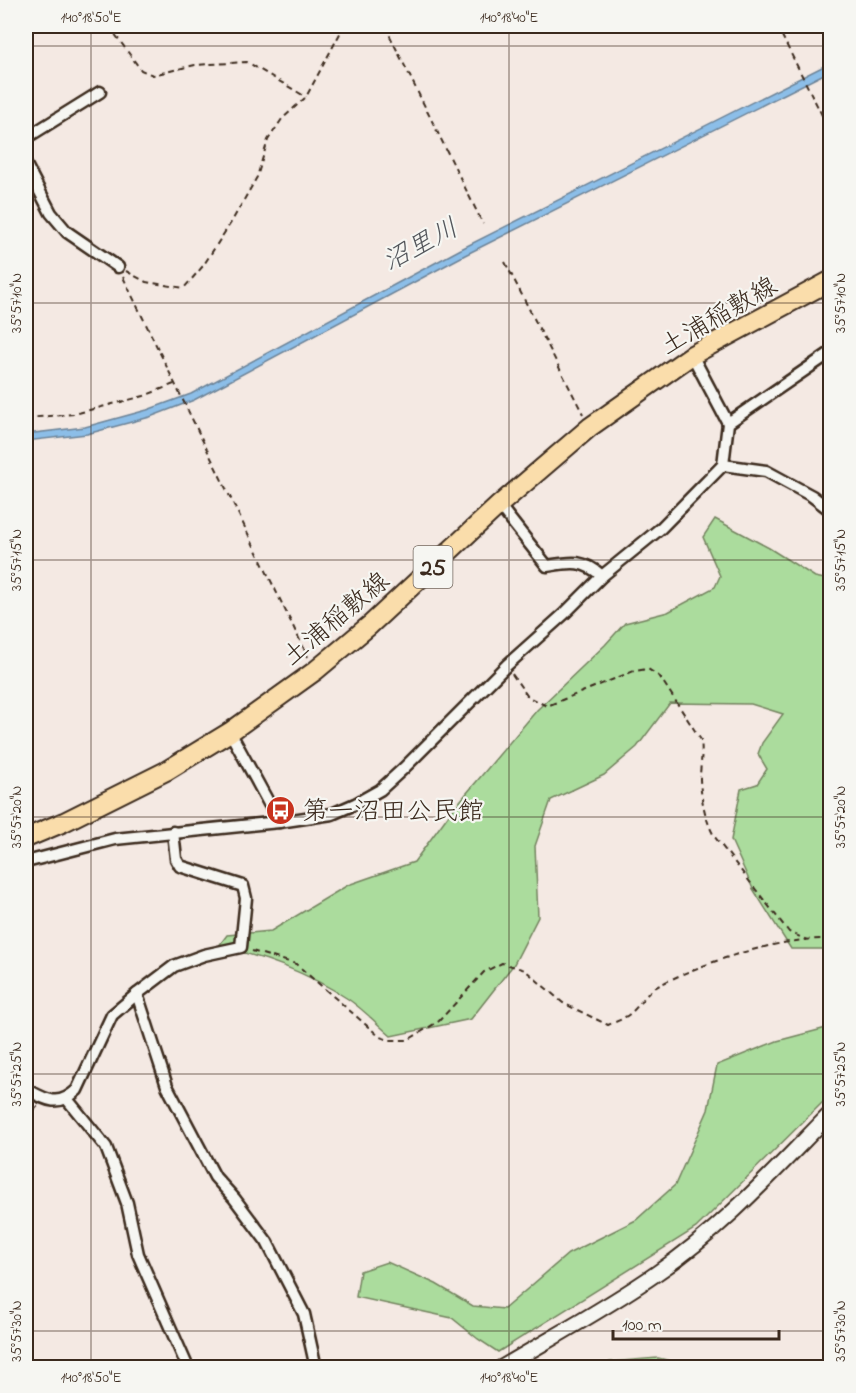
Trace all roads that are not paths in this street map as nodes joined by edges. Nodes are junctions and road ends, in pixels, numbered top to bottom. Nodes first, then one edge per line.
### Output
1 (100, 92) dead end
2 (26, 138) edge
3 (26, 165) edge
4 (118, 267) road end
5 (831, 281) edge
6 (831, 353) edge
7 (692, 355) junction
8 (728, 423) junction
9 (723, 465) junction
10 (499, 505) junction
11 (831, 510) edge
12 (602, 576) junction
13 (230, 732) junction
14 (279, 822) junction
15 (173, 832) junction
16 (26, 838) edge
17 (26, 862) edge
18 (137, 994) junction
19 (26, 1089) edge
20 (67, 1099) junction
21 (831, 1114) edge
22 (188, 1368) edge
23 (315, 1368) edge
24 (501, 1368) edge

1 - 2 street
3 - 4 street
5 - 7 main road, 土浦稲敷線 / 25
6 - 8 street
7 - 8 street
7 - 10 main road, 土浦稲敷線 / 25
8 - 9 street
9 - 11 street
9 - 12 street
10 - 12 street
10 - 13 main road, 土浦稲敷線 / 25
12 - 14 street
13 - 14 street
13 - 16 main road, 土浦稲敷線 / 25
14 - 15 street
15 - 17 street
15 - 18 street
18 - 20 street
18 - 23 street
19 - 20 street
20 - 22 street
21 - 24 street

